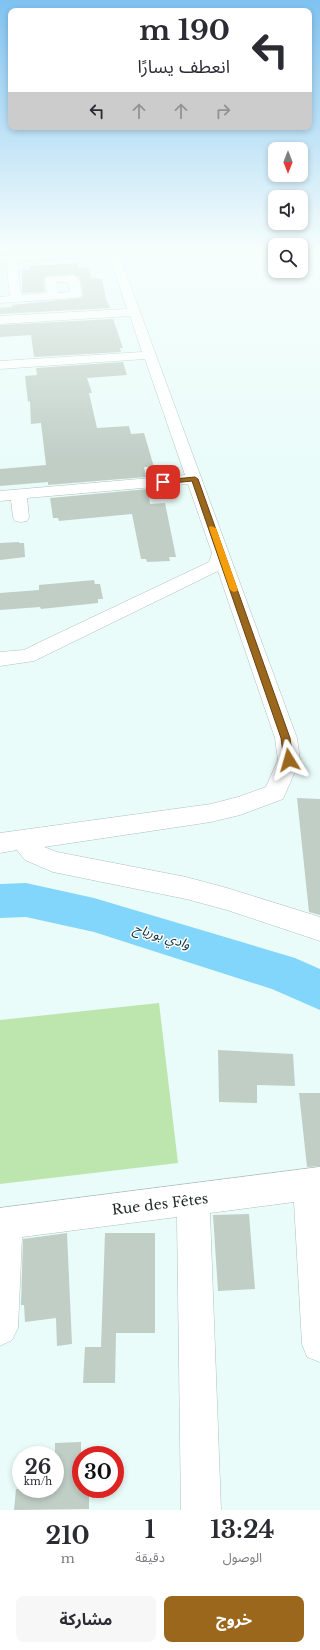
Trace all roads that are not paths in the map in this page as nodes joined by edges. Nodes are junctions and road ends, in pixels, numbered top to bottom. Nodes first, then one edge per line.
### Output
1 (26, 318) edge
2 (136, 318) edge
3 (0, 320) edge
4 (150, 355) junction
5 (0, 365) edge
6 (195, 479) junction
7 (19, 494) junction
8 (0, 496) edge
9 (22, 517) dead end
10 (221, 553) junction
11 (0, 659) edge
12 (11, 841) edge
13 (320, 929) edge
14 (315, 1184) edge
15 (194, 1200) junction
16 (3, 1223) edge
17 (0, 1328) edge
18 (320, 1344) edge
19 (201, 1510) edge

1 - 3 street
2 - 4 street
4 - 5 street
4 - 6 street
6 - 7 street
6 - 10 street
7 - 8 street
7 - 9 street
10 - 11 street
10 - 12 street
12 - 13 street
14 - 15 street, Rue des Fêtes
14 - 18 street
15 - 16 street, Rue des Fêtes
15 - 19 street
16 - 17 street

